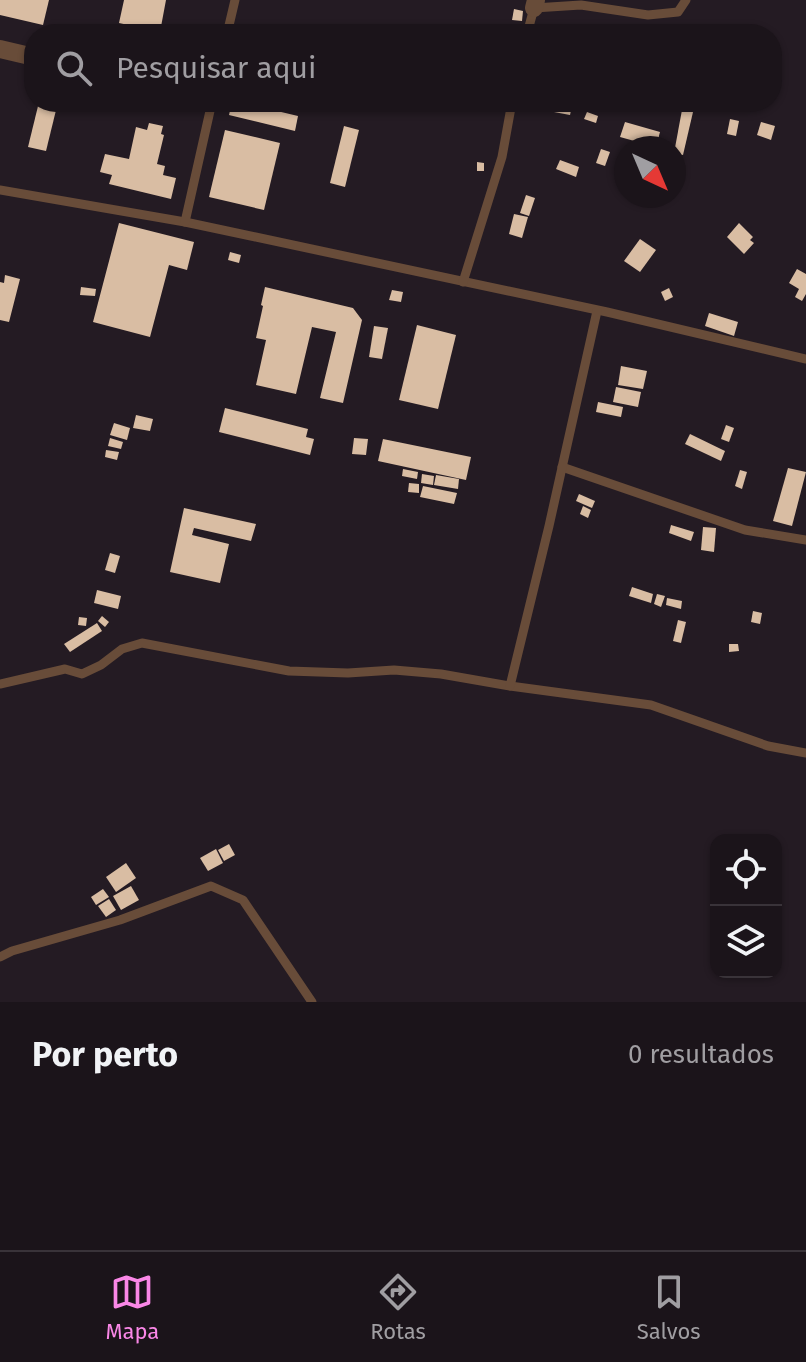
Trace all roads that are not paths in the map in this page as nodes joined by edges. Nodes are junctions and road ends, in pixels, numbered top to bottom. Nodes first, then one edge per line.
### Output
1 (235, 0) edge
2 (686, 0) edge
3 (535, 4) edge
4 (229, 24) edge
5 (530, 24) edge
6 (0, 49) edge
7 (24, 55) edge
8 (210, 112) edge
9 (510, 112) edge
10 (0, 190) edge
11 (185, 222) junction
12 (463, 282) junction
13 (597, 311) junction
14 (806, 359) edge
15 (562, 467) junction
16 (806, 540) edge
17 (0, 684) edge
18 (510, 686) junction
19 (806, 753) edge
20 (0, 957) edge
21 (312, 1002) edge

1 - 4 lane
2 - 3 lane
3 - 5 lane
6 - 7 street
8 - 11 lane
9 - 12 lane
10 - 11 lane
11 - 12 lane
12 - 13 lane
13 - 14 lane
13 - 15 lane
15 - 16 lane
15 - 18 lane
17 - 18 lane
18 - 19 lane
20 - 21 lane

